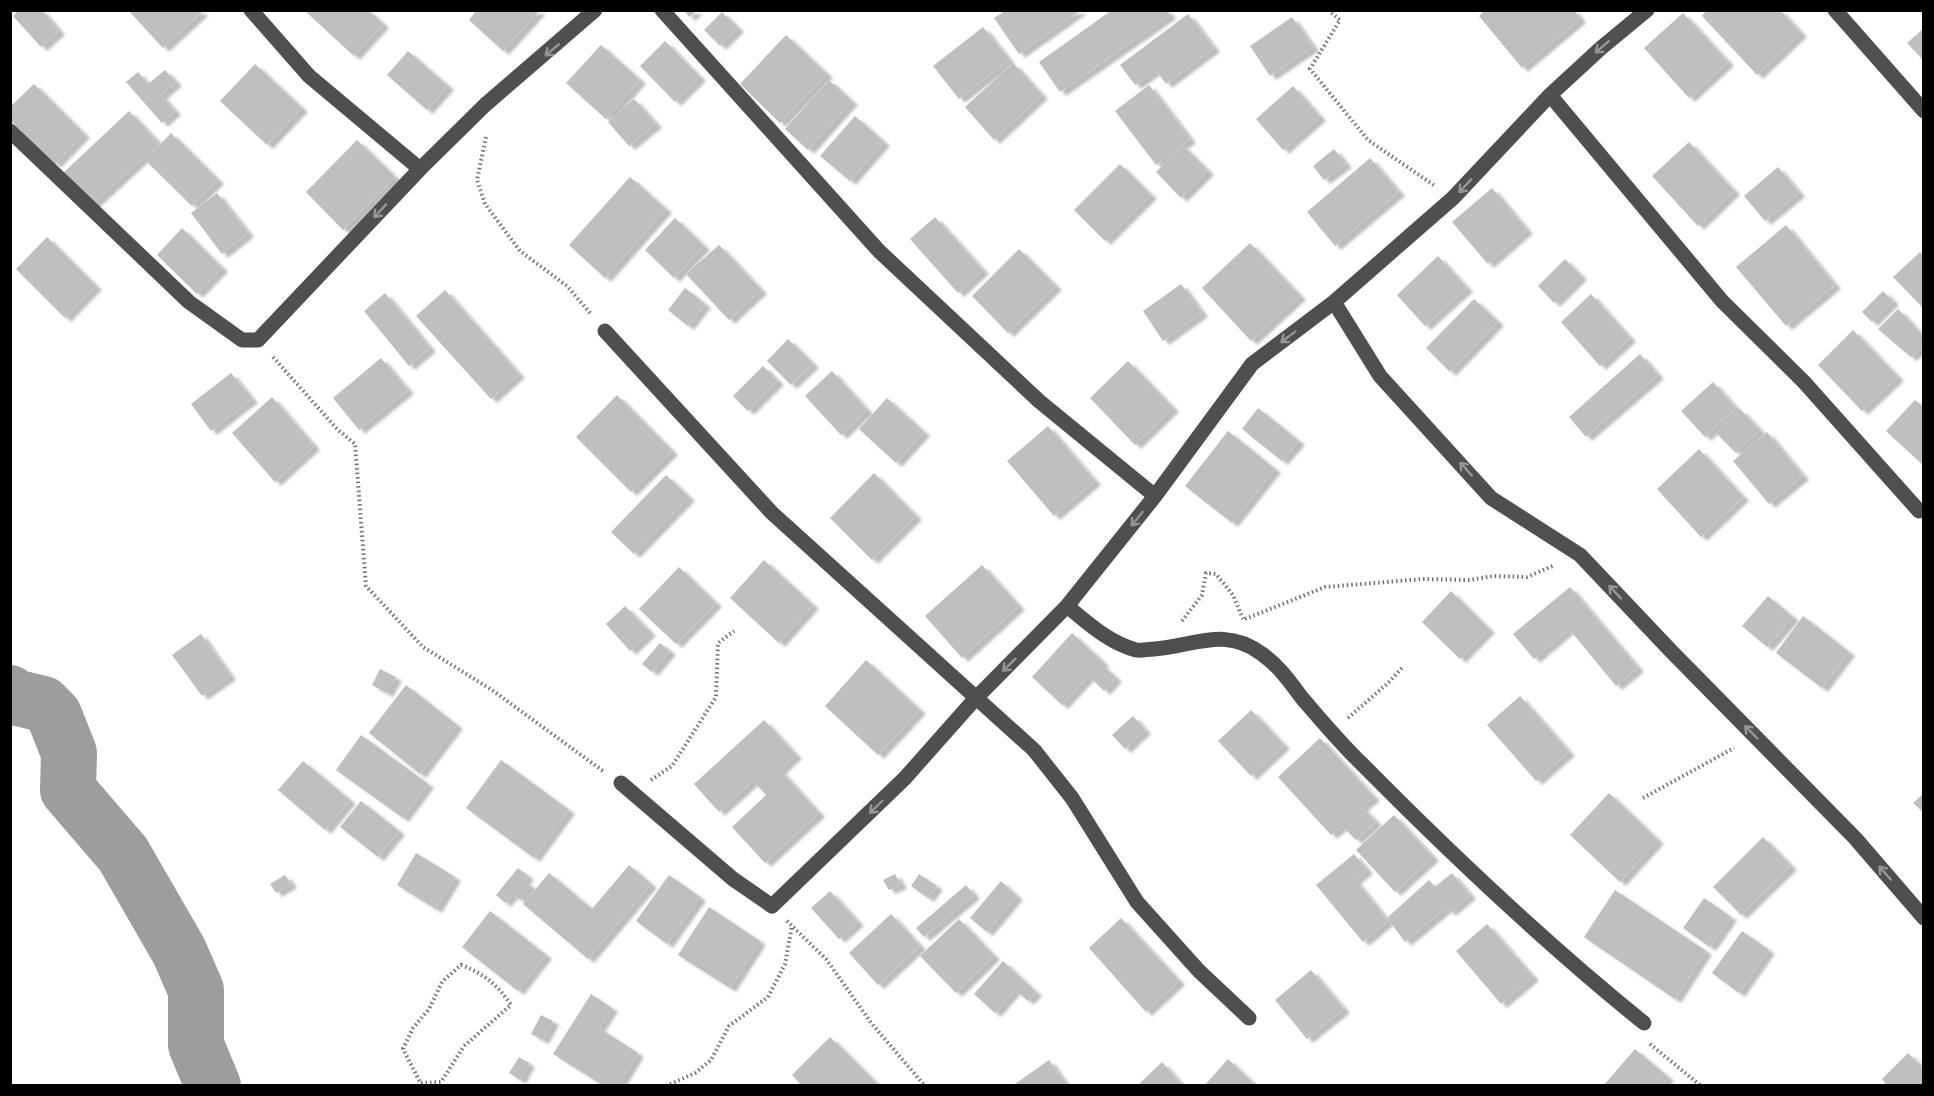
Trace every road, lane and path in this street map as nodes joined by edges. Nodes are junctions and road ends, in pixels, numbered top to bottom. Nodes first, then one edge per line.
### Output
1 (251, 10) edge
2 (595, 10) edge
3 (662, 10) edge
4 (1328, 10) edge
5 (1647, 10) edge
6 (1835, 10) edge
7 (1550, 95) junction
8 (485, 105) junction
9 (1923, 111) edge
10 (10, 131) edge
11 (420, 169) junction
12 (1453, 198) junction
13 (1334, 302) junction
14 (605, 331) joint
15 (258, 340) junction
16 (1155, 496) junction
17 (1919, 512) dead end
18 (1580, 555) junction
19 (1068, 606) junction
20 (1243, 619) junction
21 (734, 631) dead end
22 (1164, 648) junction
23 (1261, 653) junction
24 (1402, 668) dead end
25 (975, 699) junction
26 (1331, 731) junction
27 (1756, 737) junction
28 (621, 783) joint
29 (634, 795) junction
30 (1642, 798) dead end
31 (772, 906) junction
32 (1923, 918) edge
33 (792, 925) junction
34 (1249, 1018) dead end
35 (1644, 1023) joint
36 (422, 1084) edge
37 (666, 1086) edge
38 (926, 1086) edge
39 (1701, 1086) edge

1 - 11 street
2 -> 8 street
3 - 16 street
4 - 12 path
5 -> 7 street
6 - 9 street
7 -> 12 street
7 - 17 street
8 - 11 street
8 - 14 path
10 - 15 street
11 -> 15 street
12 - 13 street
13 -> 16 street
18 -> 13 street
14 - 25 street
15 - 28 path
16 -> 19 street
18 - 20 path
27 -> 18 street
19 - 22 street
19 -> 25 street
20 - 22 path
20 - 23 path
21 - 29 path
22 - 23 street
23 - 26 street
24 - 26 path
25 -> 31 street
25 - 34 street
26 - 35 street
27 - 30 path
32 -> 27 street
28 - 29 street
29 - 31 street
31 - 33 path
33 - 37 path
33 - 38 path
35 - 39 path
36 - 36 path

